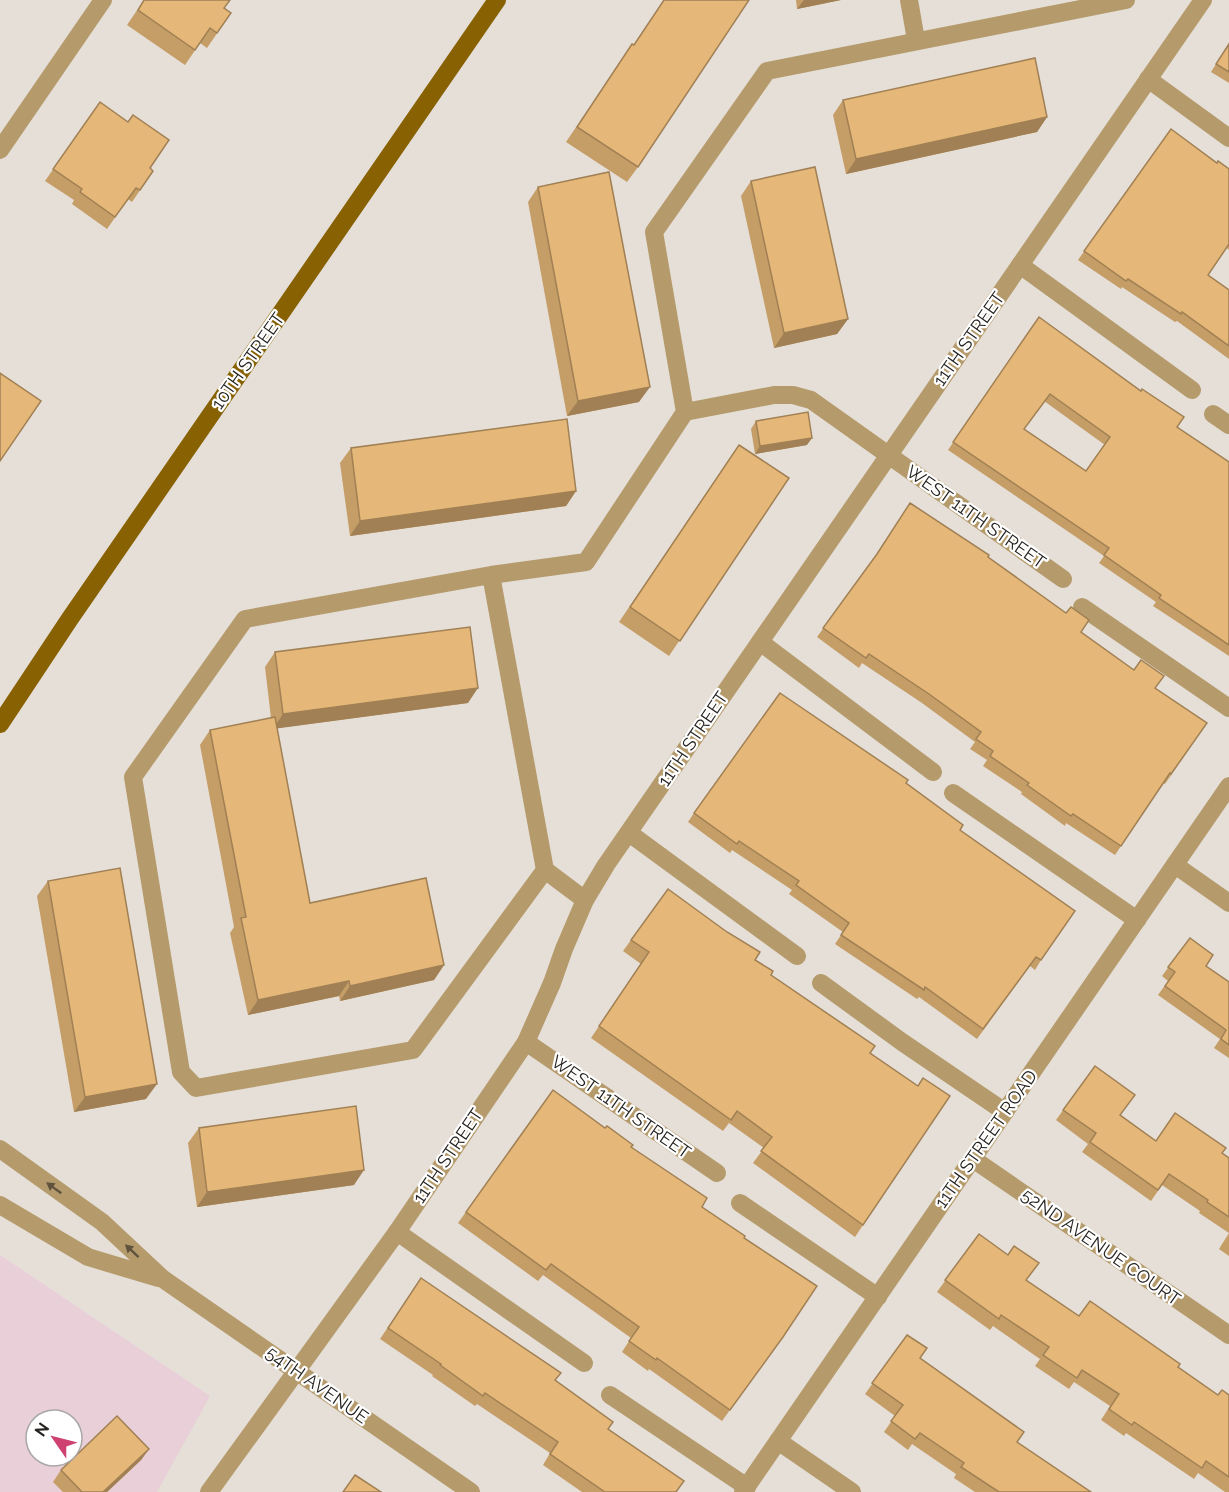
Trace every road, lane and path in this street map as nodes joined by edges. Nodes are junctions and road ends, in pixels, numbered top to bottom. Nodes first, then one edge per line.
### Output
1 (103, 0) edge
2 (497, 0) edge
3 (909, 0) edge
4 (1126, 0) edge
5 (1203, 0) edge
6 (916, 40) junction
7 (1148, 79) junction
8 (1229, 138) edge
9 (0, 150) edge
10 (1020, 265) junction
11 (1192, 390) dead end
12 (685, 412) junction
13 (1213, 414) dead end
14 (1229, 425) edge
15 (888, 455) junction
16 (491, 575) junction
17 (1063, 579) dead end
18 (1083, 607) dead end
19 (760, 642) junction
20 (1229, 708) edge
21 (0, 724) edge
22 (933, 772) dead end
23 (1229, 786) edge
24 (954, 793) dead end
25 (629, 833) junction
26 (1174, 865) junction
27 (545, 870) junction
28 (585, 900) junction
29 (1229, 903) edge
30 (1137, 920) junction
31 (797, 956) dead end
32 (821, 983) dead end
33 (526, 1042) junction
34 (1005, 1112) junction
35 (0, 1149) edge
36 (973, 1159) junction
37 (717, 1173) dead end
38 (740, 1203) dead end
39 (0, 1205) edge
40 (397, 1232) junction
41 (163, 1279) junction
42 (878, 1297) junction
43 (1229, 1335) edge
44 (584, 1363) dead end
45 (296, 1370) junction
46 (610, 1395) dead end
47 (778, 1441) junction
48 (745, 1489) edge
49 (209, 1492) edge
50 (471, 1492) edge
51 (852, 1492) edge

1 - 9 street
2 - 21 main road, 10TH STREET
3 - 6 street
4 - 6 street
5 - 7 street, 11TH STREET
6 - 12 street
7 - 8 street
7 - 10 street, 11TH STREET
10 - 11 street
10 - 15 street, 11TH STREET
12 - 15 street, WEST 11TH STREET
12 - 16 street
13 - 14 street
15 - 17 street, WEST 11TH STREET
15 - 19 street, 11TH STREET
16 - 27 street
16 - 27 street
18 - 20 street
19 - 22 street
19 - 25 street, 11TH STREET
23 - 26 street, 11TH STREET ROAD
24 - 30 street
25 - 28 street, 11TH STREET
25 - 31 street
26 - 29 street
26 - 30 street, 11TH STREET ROAD
27 - 28 street
28 - 33 street, 11TH STREET
30 - 34 street, 11TH STREET ROAD
32 - 34 street
33 - 37 street, WEST 11TH STREET
33 - 40 street, 11TH STREET
34 - 36 street, 11TH STREET ROAD
41 -> 35 street, 54TH AVENUE
36 - 42 street, 11TH STREET ROAD
36 - 43 street, 52ND AVENUE COURT
38 - 42 street
39 - 41 street, 54TH AVENUE
40 - 44 street
40 - 45 street, 11TH STREET
41 - 45 street, 54TH AVENUE
42 - 47 street, 11TH STREET ROAD
45 - 49 street, 11TH STREET
45 - 50 street, 54TH AVENUE
46 - 48 street
47 - 48 street, 11TH STREET ROAD
47 - 51 street

